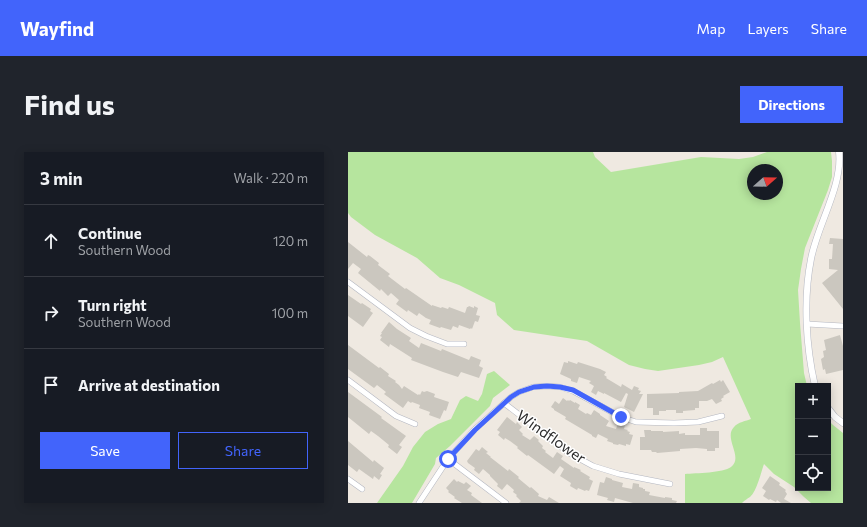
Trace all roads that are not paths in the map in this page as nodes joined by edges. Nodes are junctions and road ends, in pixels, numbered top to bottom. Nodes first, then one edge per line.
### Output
1 (839, 152) edge
2 (842, 159) edge
3 (348, 282) edge
4 (807, 324) junction
5 (843, 326) edge
6 (464, 344) dead end
7 (348, 380) edge
8 (814, 383) edge
9 (504, 403) junction
10 (831, 412) edge
11 (722, 416) dead end
12 (843, 423) edge
13 (415, 424) dead end
14 (448, 459) junction
15 (348, 479) edge
16 (670, 484) dead end
17 (362, 489) dead end
18 (419, 503) edge
19 (506, 503) edge

1 - 2 street
2 - 4 street
3 - 6 street
4 - 5 street
4 - 8 street
7 - 13 street
9 - 11 street
9 - 14 street
9 - 16 street, Windflower
10 - 12 street
14 - 18 street
14 - 19 street
15 - 17 street

